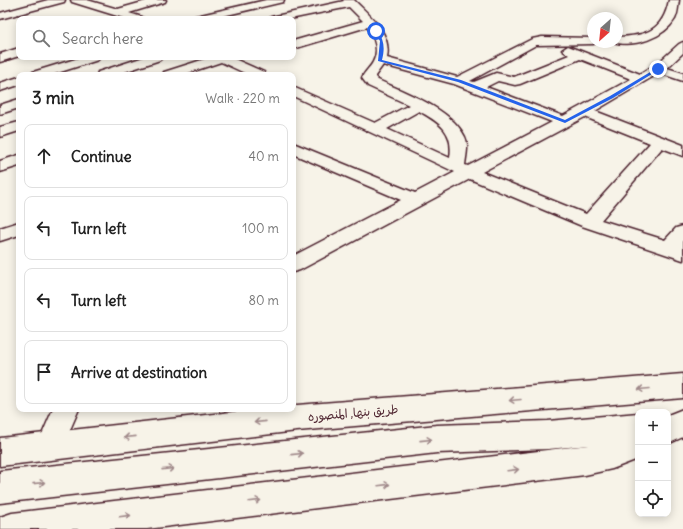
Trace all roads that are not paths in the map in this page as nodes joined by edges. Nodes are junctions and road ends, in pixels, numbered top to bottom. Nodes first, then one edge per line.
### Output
1 (60, 0) edge
2 (76, 0) edge
3 (161, 0) edge
4 (279, 0) edge
5 (674, 0) edge
6 (350, 2) edge
7 (0, 16) edge
8 (127, 16) edge
9 (132, 16) edge
10 (209, 16) edge
11 (288, 16) edge
12 (369, 23) junction
13 (542, 40) junction
14 (623, 40) edge
15 (587, 41) edge
16 (296, 44) edge
17 (683, 46) edge
18 (16, 53) edge
19 (579, 55) junction
20 (0, 58) edge
21 (85, 60) edge
22 (145, 60) edge
23 (212, 60) edge
24 (226, 60) edge
25 (379, 60) junction
26 (658, 69) junction
27 (47, 72) edge
28 (111, 72) edge
29 (178, 72) edge
30 (247, 72) edge
31 (683, 77) edge
32 (642, 79) junction
33 (459, 81) junction
34 (16, 82) edge
35 (0, 87) edge
36 (475, 87) junction
37 (296, 92) edge
38 (311, 99) junction
39 (16, 104) edge
40 (419, 104) junction
41 (296, 106) edge
42 (0, 110) edge
43 (584, 112) junction
44 (565, 122) junction
45 (16, 127) edge
46 (375, 129) junction
47 (0, 132) edge
48 (659, 142) junction
49 (296, 149) edge
50 (683, 152) edge
51 (16, 161) edge
52 (0, 167) edge
53 (463, 169) junction
54 (415, 200) junction
55 (589, 222) junction
56 (16, 229) edge
57 (683, 232) edge
58 (0, 235) edge
59 (676, 251) edge
60 (296, 260) edge
61 (683, 386) edge
62 (65, 412) edge
63 (683, 422) edge
64 (671, 423) edge
65 (635, 426) edge
66 (671, 428) edge
67 (636, 445) edge
68 (50, 446) junction
69 (0, 452) edge
70 (0, 487) edge
71 (21, 528) edge

1 - 7 street
2 - 8 street
3 - 9 street
4 - 10 street
5 - 14 street
6 - 11 street
6 - 12 street
12 - 16 street
12 - 25 street
13 - 15 street
13 - 19 street
13 - 33 street
17 - 26 street
18 - 20 street
19 - 32 street
19 - 36 street
21 - 27 street
22 - 28 street
23 - 29 street
24 - 30 street
25 - 33 street
25 - 40 street
26 - 31 street
26 - 32 street
32 - 43 street
33 - 36 street
34 - 35 street
36 - 44 street
37 - 38 street
38 - 41 street
38 - 46 street
39 - 42 street
40 - 46 street
40 - 53 street
43 - 44 street
43 - 48 street
44 - 53 street
45 - 47 street
46 - 53 street
48 - 50 street
48 - 55 street
49 - 54 street
51 - 52 street
53 - 54 street
53 - 55 street
54 - 60 street
55 - 59 street
56 - 58 street
57 - 59 street
61 -> 68 highway, طريق بنها, المنصوره
62 - 68 street
63 - 64 highway
63 - 66 highway
70 -> 65 highway
71 -> 67 highway
68 - 69 highway, طريق بنها, المنصوره

